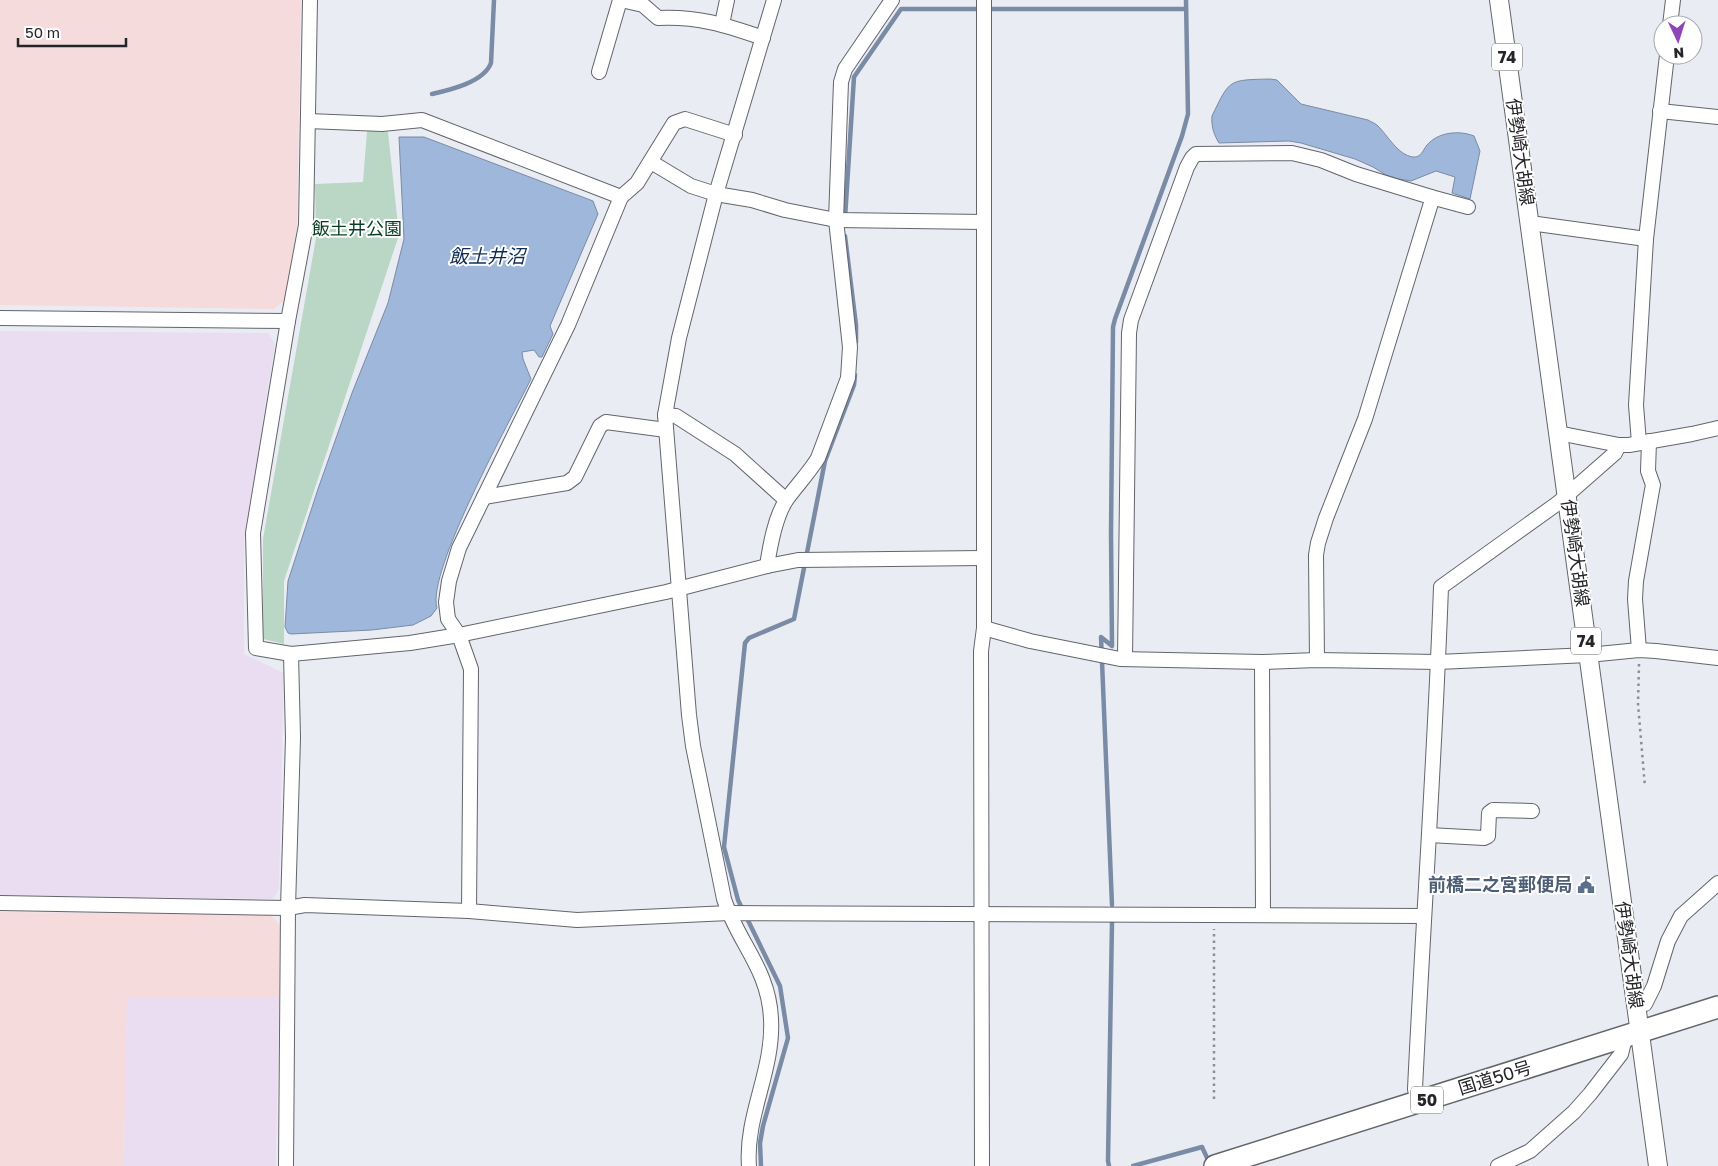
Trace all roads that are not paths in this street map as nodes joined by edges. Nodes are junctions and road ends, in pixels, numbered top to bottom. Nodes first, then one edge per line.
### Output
1 (310, 0) edge
2 (620, 0) edge
3 (727, 0) edge
4 (774, 0) edge
5 (892, 0) edge
6 (984, 0) edge
7 (1499, 0) edge
8 (1673, 0) edge
9 (1671, 15) edge
10 (722, 24) junction
11 (763, 38) junction
12 (1666, 65) edge
13 (599, 72) dead end
14 (1660, 110) junction
15 (1718, 117) edge
16 (308, 121) junction
17 (735, 136) junction
18 (651, 162) junction
19 (716, 194) junction
20 (1431, 196) junction
21 (621, 197) junction
22 (1468, 207) dead end
23 (836, 220) junction
24 (984, 222) junction
25 (1530, 223) junction
26 (1646, 239) junction
27 (0, 318) edge
28 (288, 321) junction
29 (665, 415) junction
30 (1718, 428) edge
31 (666, 430) junction
32 (1558, 433) junction
33 (1644, 442) junction
34 (1619, 445) junction
35 (1567, 495) junction
36 (484, 496) junction
37 (786, 500) junction
38 (983, 558) junction
39 (767, 566) junction
40 (679, 588) junction
41 (984, 628) junction
42 (459, 635) junction
43 (1639, 650) junction
44 (291, 654) junction
45 (1588, 655) junction
46 (1718, 658) edge
47 (1125, 659) junction
48 (1317, 660) junction
49 (1262, 662) junction
50 (1438, 662) junction
51 (1532, 811) dead end
52 (1429, 835) junction
53 (1718, 883) edge
54 (0, 903) edge
55 (288, 908) junction
56 (469, 911) junction
57 (729, 913) junction
58 (981, 913) junction
59 (1264, 914) junction
60 (1423, 916) junction
61 (1637, 1006) junction
62 (1718, 1008) edge
63 (1632, 1035) junction
64 (1418, 1103) junction
65 (286, 1166) edge
66 (749, 1166) edge
67 (982, 1166) edge
68 (1214, 1166) edge
69 (1498, 1166) edge
70 (1658, 1166) edge

1 - 16 street
2 - 10 street
2 - 13 street
3 - 10 street
4 - 11 street
5 - 23 street
6 - 24 street
7 - 25 main road, 伊勢崎大胡線 / 74
8 - 9 street
10 - 11 street
11 - 17 street
12 - 14 street
14 - 15 street
14 - 26 street
16 - 21 street
16 - 28 street
17 - 18 street
17 - 19 street
18 - 19 street
18 - 21 street
19 - 23 street
19 - 29 street
20 - 22 street
20 - 47 street
20 - 48 street
21 - 36 street
23 - 24 street
23 - 37 street
24 - 38 street
25 - 26 street
25 - 32 main road, 伊勢崎大胡線 / 74
26 - 33 street
27 - 28 street
28 - 44 street
29 - 31 street
29 - 37 street
30 - 33 street
31 - 36 street
31 - 40 street
32 - 34 street
32 - 35 main road, 伊勢崎大胡線 / 74
33 - 34 street
33 - 43 street
34 - 35 street
35 - 45 main road, 伊勢崎大胡線 / 74
35 - 50 street
36 - 42 street
37 - 39 street
38 - 39 street
38 - 41 street
39 - 40 street
40 - 42 street
40 - 57 street
41 - 47 street
41 - 58 street
42 - 44 street
42 - 56 street
43 - 45 street
43 - 46 street
44 - 55 street
45 - 50 street
45 - 61 main road, 伊勢崎大胡線 / 74
47 - 49 street
48 - 49 street
48 - 50 street
49 - 59 street
50 - 52 street
51 - 52 street
52 - 60 street
53 - 61 street
54 - 55 street
55 - 56 street
55 - 65 street
56 - 57 street
57 - 58 street
57 - 66 street
58 - 59 street
58 - 67 street
59 - 60 street
60 - 64 street
61 - 63 main road, 伊勢崎大胡線 / 74
62 - 63 highway, 国道50号 / 50
63 - 64 highway, 国道50号 / 50
63 - 69 street
63 - 70 main road, 伊勢崎大胡線 / 74
64 - 68 highway, 国道50号 / 50

